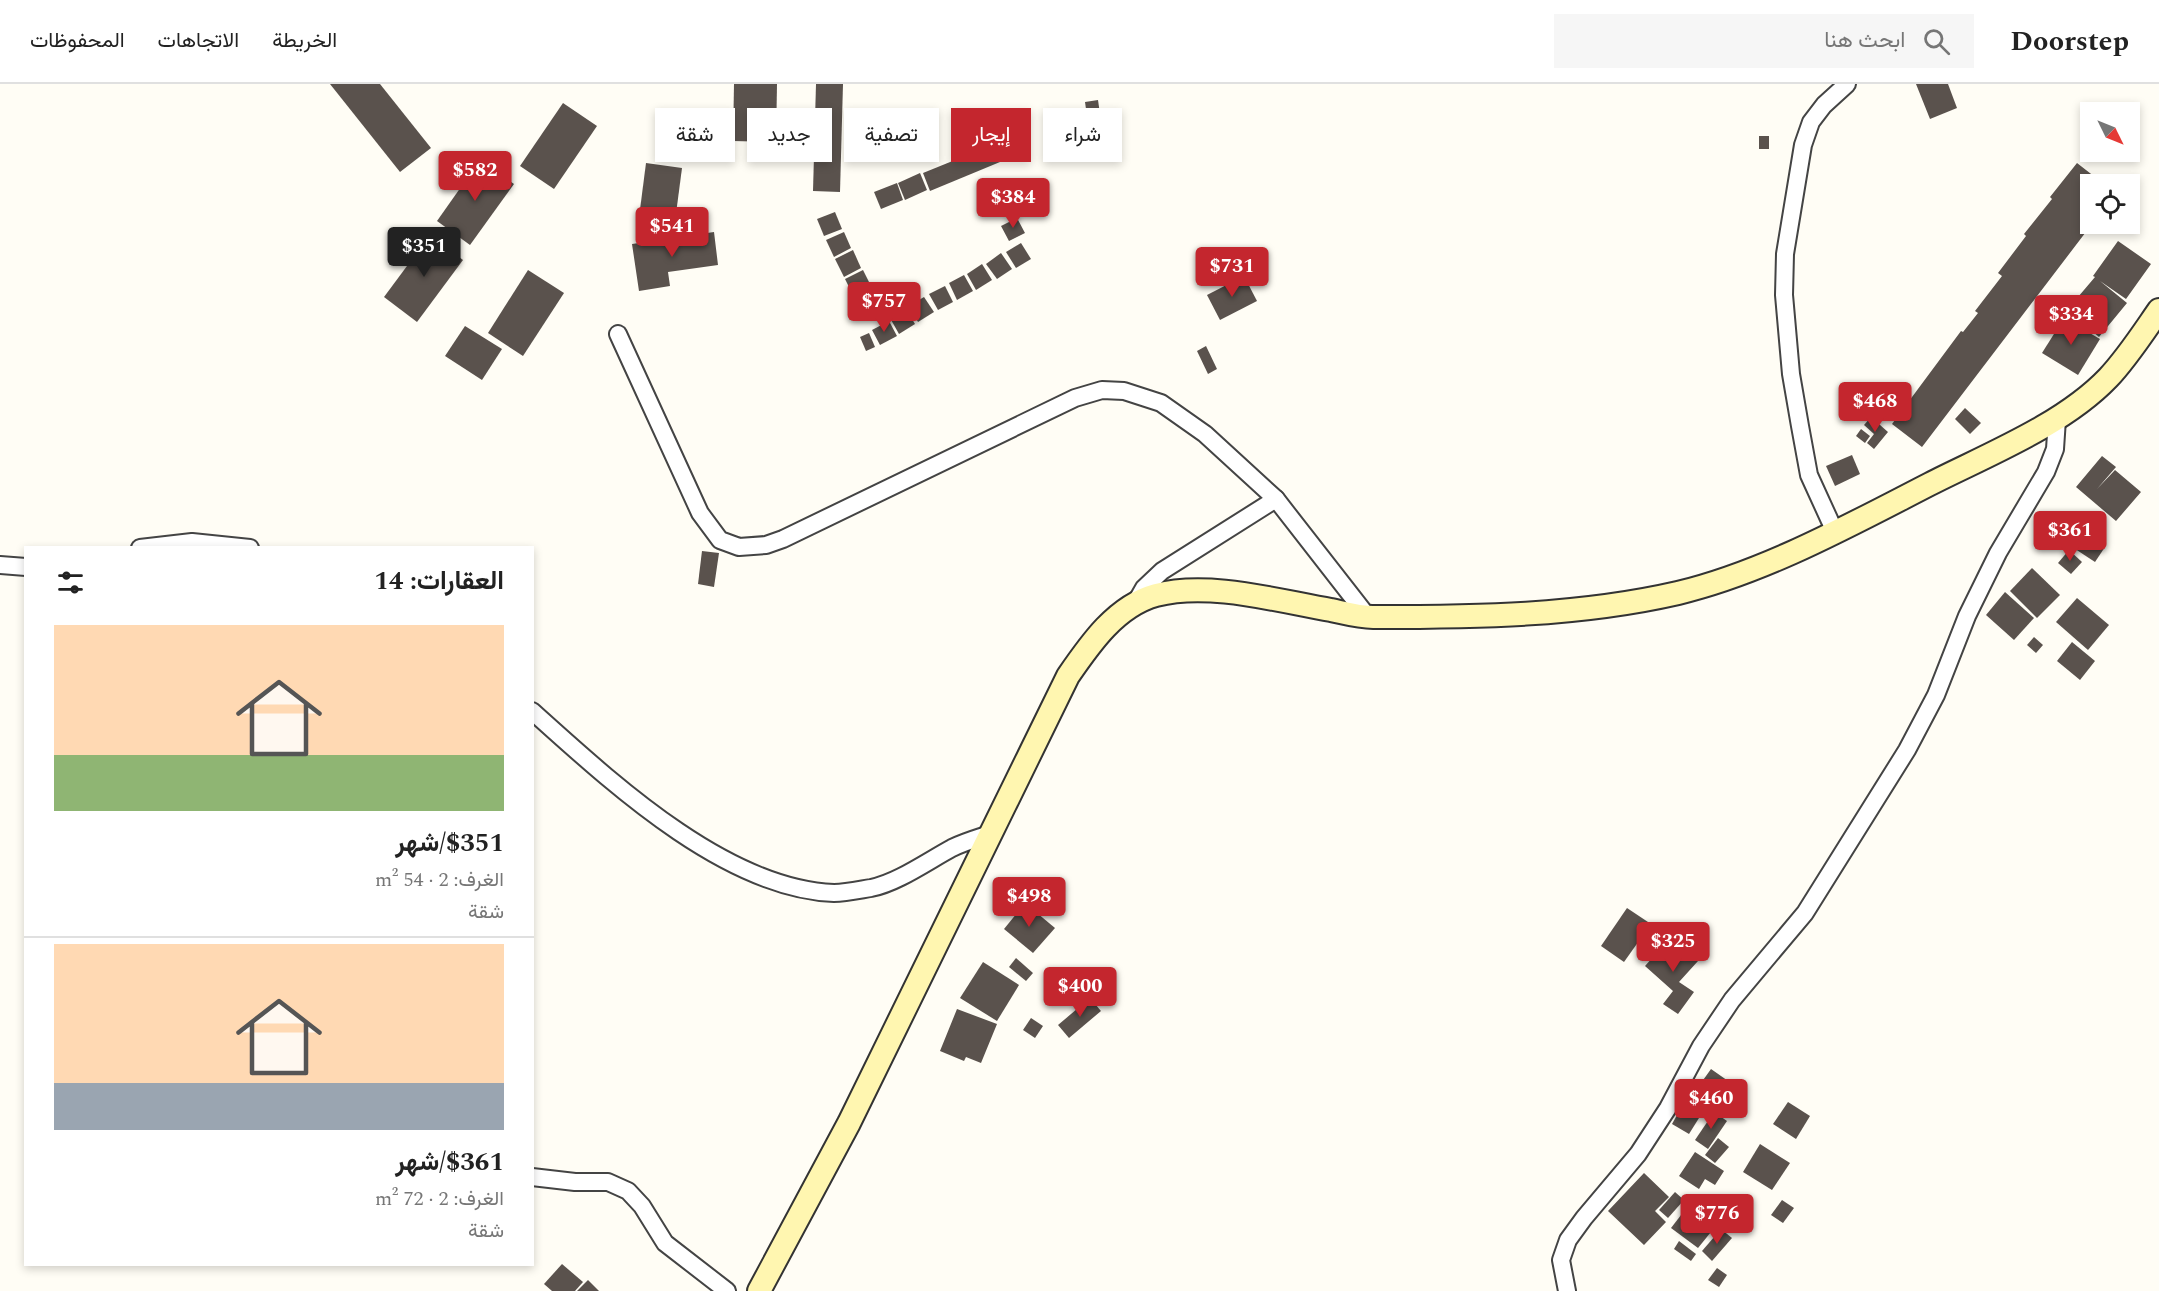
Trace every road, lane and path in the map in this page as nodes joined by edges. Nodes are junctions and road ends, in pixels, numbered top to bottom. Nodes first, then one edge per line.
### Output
1 (1846, 84) edge
2 (2159, 310) edge
3 (618, 334) dead end
4 (2057, 418) junction
5 (1276, 499) junction
6 (1835, 532) junction
7 (157, 546) edge
8 (231, 546) edge
9 (0, 565) edge
10 (24, 567) edge
11 (1136, 602) junction
12 (1368, 617) junction
13 (534, 713) edge
14 (990, 834) junction
15 (534, 1177) edge
16 (727, 1291) edge
17 (759, 1291) edge
18 (1567, 1291) edge

1 - 6 street
2 - 4 street
3 - 5 street
4 - 6 street
4 - 18 street
5 - 11 street
5 - 12 street
6 - 12 street
7 - 8 street
9 - 10 street
11 - 12 street
11 - 14 street
13 - 14 street
14 - 17 street
15 - 16 street

